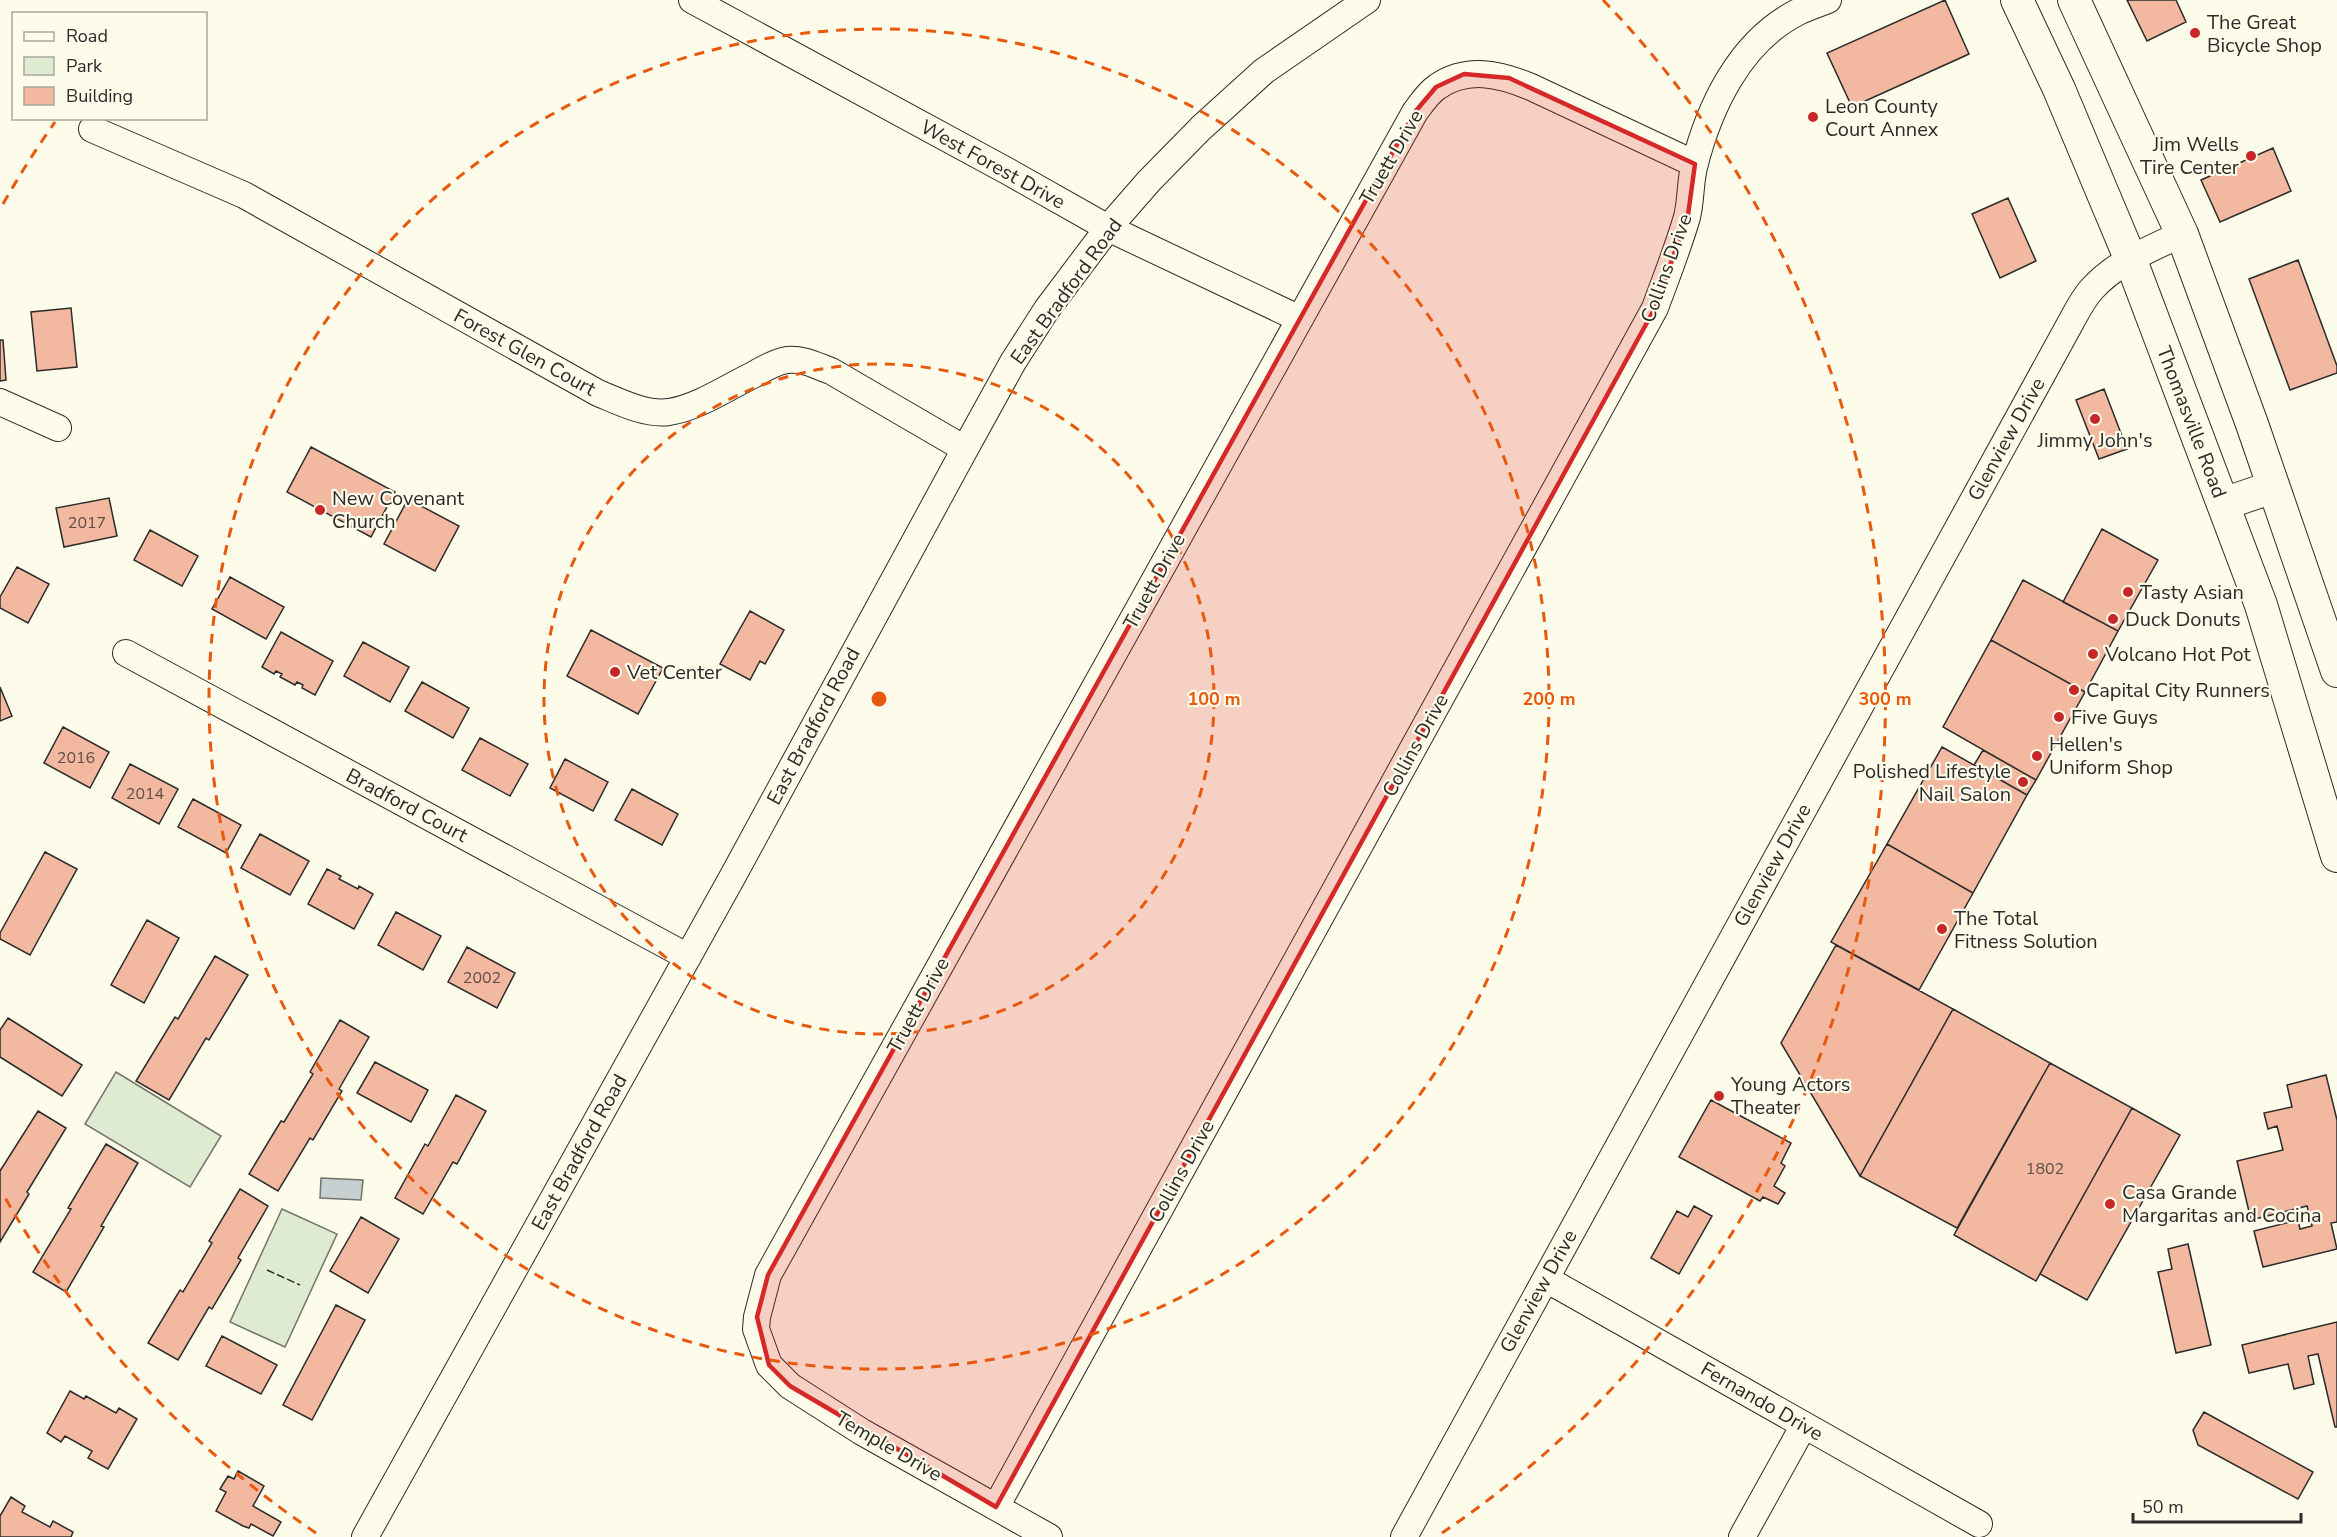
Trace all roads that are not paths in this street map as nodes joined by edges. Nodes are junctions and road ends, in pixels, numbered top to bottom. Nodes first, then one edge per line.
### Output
1 (692, 0) edge
2 (1367, 0) edge
3 (1828, 0) edge
4 (2017, 0) edge
5 (2074, 0) edge
6 (92, 129) dead end
7 (1695, 164) junction
8 (1108, 228) junction
9 (2182, 234) junction
10 (2130, 258) junction
11 (1300, 318) junction
12 (0, 402) edge
13 (58, 428) dead end
14 (964, 448) junction
15 (2273, 487) junction
16 (2223, 504) junction
17 (126, 653) dead end
18 (2337, 671) edge
19 (2337, 856) edge
20 (688, 957) junction
21 (1545, 1279) junction
22 (756, 1329) joint
23 (1804, 1425) junction
24 (996, 1507) junction
25 (1979, 1524) dead end
26 (366, 1537) edge
27 (1049, 1537) edge
28 (1404, 1537) edge
29 (1742, 1537) edge

1 - 8 street, West Forest Drive
2 - 8 street, East Bradford Road
3 - 7 street, Collins Drive
4 - 10 main road, Thomasville Road
5 - 9 main road
6 - 14 street, Forest Glen Court
7 - 11 street, Truett Drive
7 - 24 street, Collins Drive
8 - 11 street, West Forest Drive
8 - 14 street, East Bradford Road
9 - 10 street, Glenview Drive
9 - 15 main road
10 - 16 main road, Thomasville Road
10 - 21 street, Glenview Drive
11 - 22 street, Truett Drive
12 - 13 street
14 - 20 street, East Bradford Road
15 - 16 main road
15 - 18 main road
16 - 19 main road, Thomasville Road
17 - 20 street, Bradford Court
20 - 26 street, East Bradford Road
21 - 23 street, Fernando Drive
21 - 28 street, Glenview Drive
22 - 24 street, Temple Drive
23 - 25 street, Fernando Drive
23 - 29 street
24 - 27 street, Temple Drive

